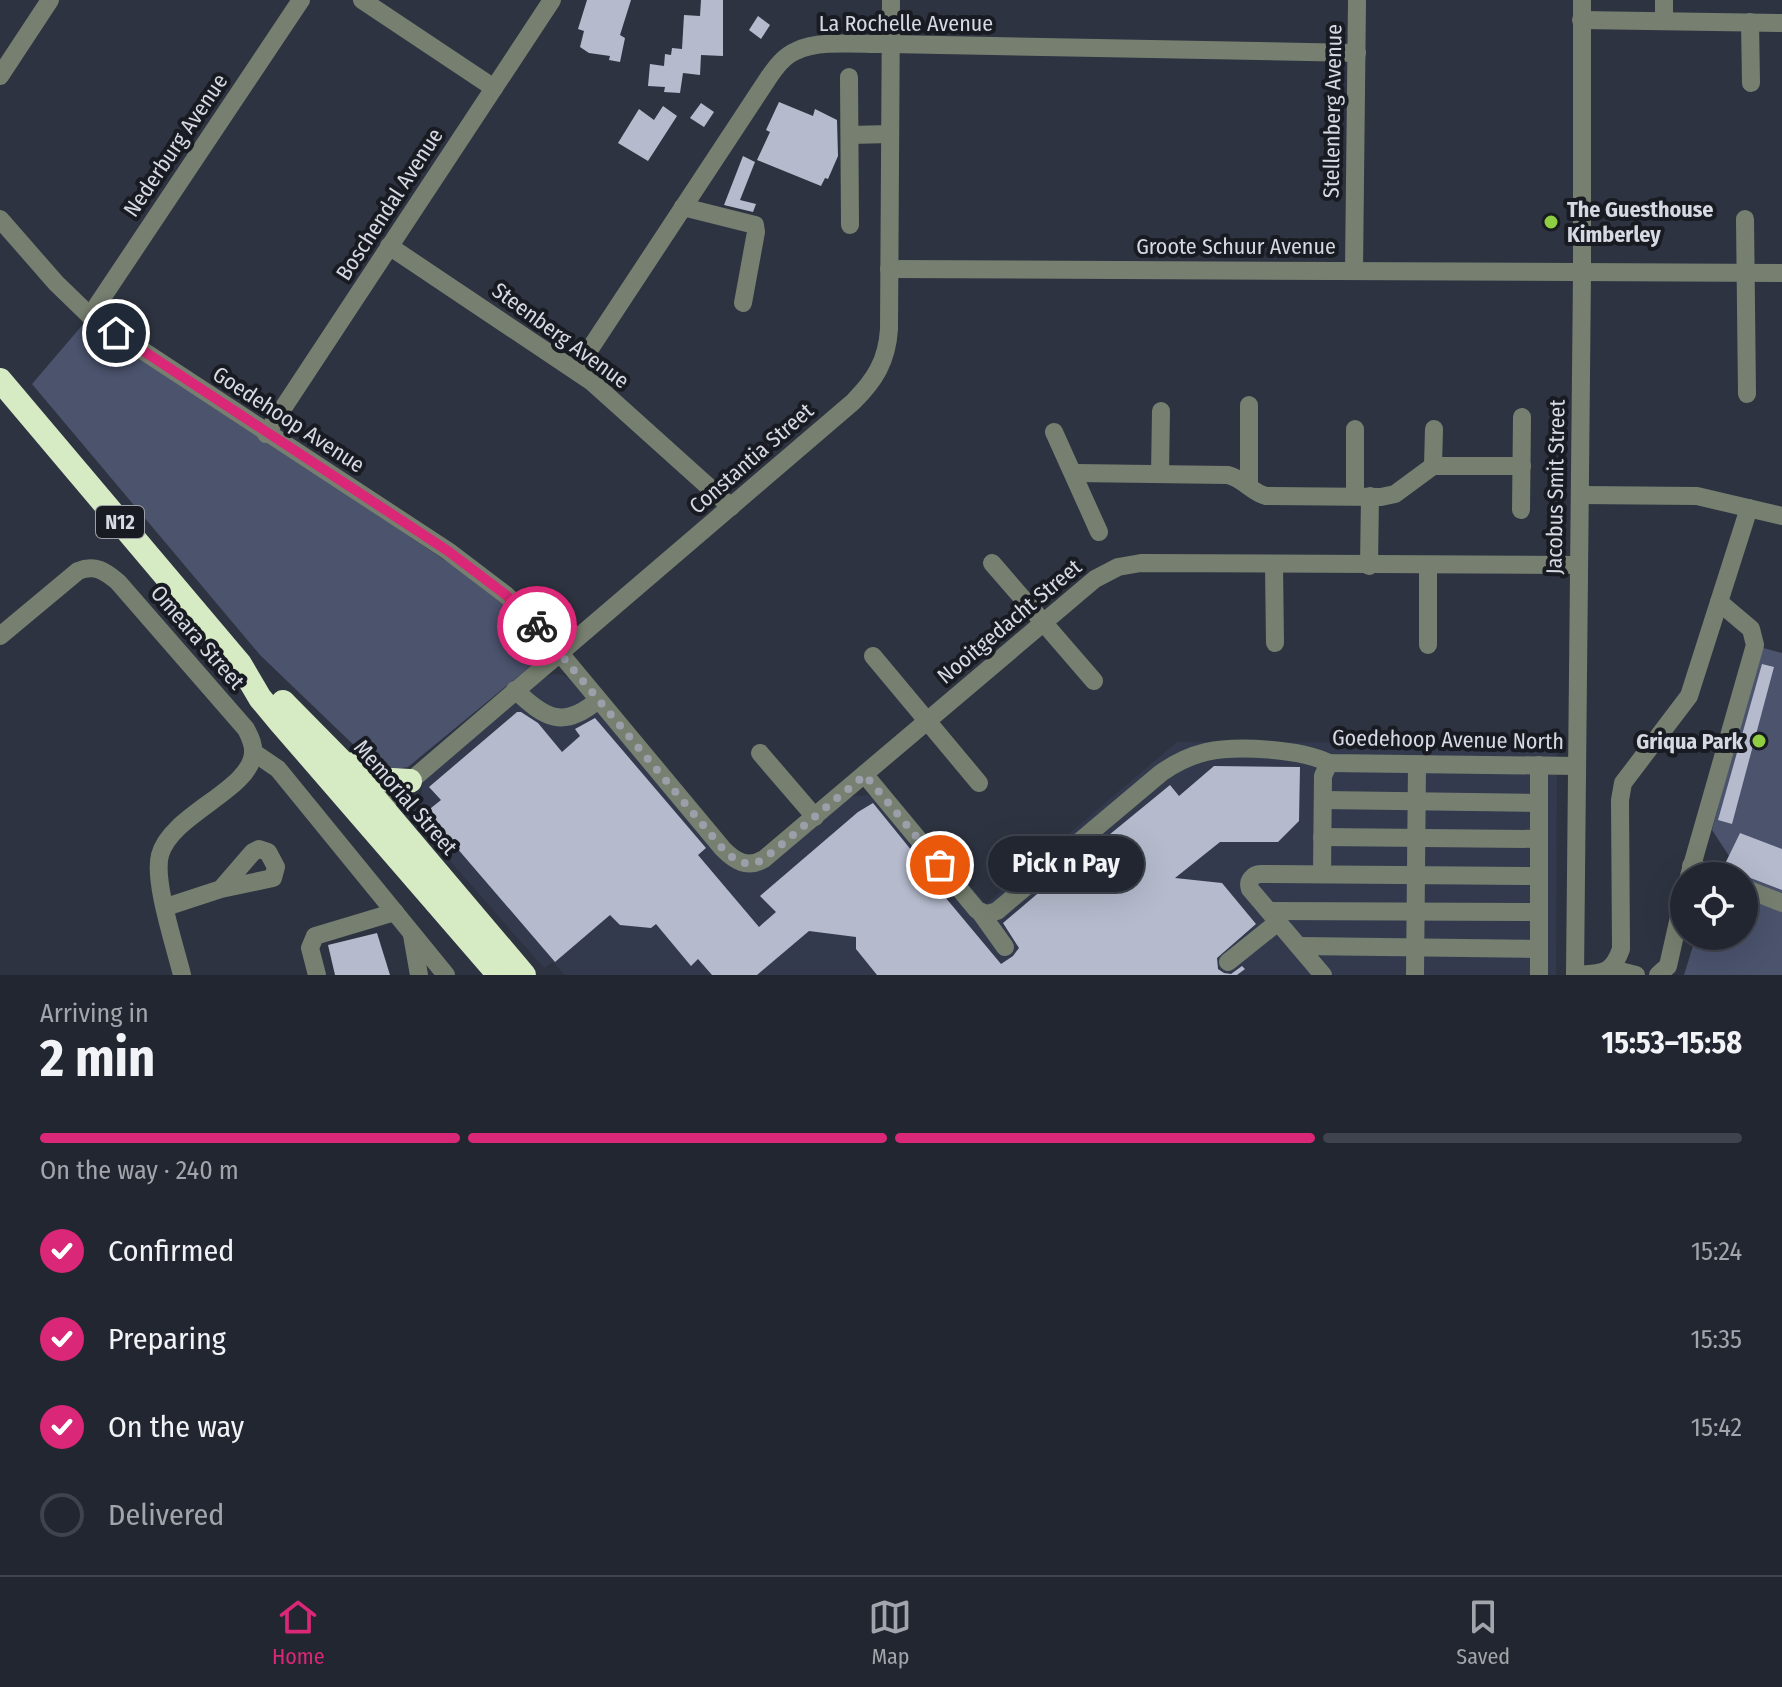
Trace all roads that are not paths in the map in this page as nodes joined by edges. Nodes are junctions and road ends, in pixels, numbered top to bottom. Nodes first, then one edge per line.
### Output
1 (50, 0) edge
2 (301, 0) edge
3 (362, 0) edge
4 (552, 0) edge
5 (891, 0) edge
6 (1357, 0) edge
7 (1582, 0) edge
8 (1664, 0) edge
9 (1581, 20) junction
10 (1664, 21) junction
11 (1750, 22) junction
12 (1782, 23) edge
13 (890, 44) junction
14 (1357, 53) junction
15 (0, 76) edge
16 (849, 77) dead end
17 (1751, 83) dead end
18 (494, 88) junction
19 (890, 134) junction
20 (850, 135) junction
21 (683, 207) junction
22 (0, 219) edge
23 (1745, 219) dead end
24 (850, 225) dead end
25 (389, 246) junction
26 (889, 269) junction
27 (1354, 270) junction
28 (1745, 272) junction
29 (1582, 273) junction
30 (1782, 273) edge
31 (743, 303) dead end
32 (90, 316) junction
33 (576, 370) junction
34 (0, 380) edge
35 (1747, 394) dead end
36 (1249, 405) dead end
37 (1161, 411) dead end
38 (1522, 417) dead end
39 (1355, 429) dead end
40 (1434, 429) dead end
41 (1054, 432) dead end
42 (266, 434) junction
43 (1433, 466) junction
44 (1522, 466) junction
45 (1075, 473) junction
46 (1160, 474) junction
47 (1249, 485) junction
48 (1580, 495) junction
49 (1363, 496) junction
50 (731, 507) junction
51 (1749, 508) junction
52 (1521, 510) dead end
53 (1782, 516) edge
54 (1099, 532) dead end
55 (992, 563) dead end
56 (1274, 565) junction
57 (1578, 565) junction
58 (1369, 566) junction
59 (1428, 566) junction
60 (1719, 602) junction
61 (1043, 623) junction
62 (0, 636) edge
63 (1275, 643) dead end
64 (1428, 645) dead end
65 (558, 653) junction
66 (873, 656) dead end
67 (240, 664) junction
68 (1094, 681) dead end
69 (515, 690) junction
70 (598, 700) junction
71 (281, 701) junction
72 (929, 720) junction
73 (253, 752) junction
74 (760, 753) dead end
75 (1329, 763) junction
76 (1417, 765) junction
77 (1539, 765) junction
78 (1577, 766) junction
79 (865, 775) junction
80 (410, 781) junction
81 (979, 783) dead end
82 (1323, 800) junction
83 (1417, 801) junction
84 (1539, 803) junction
85 (373, 812) junction
86 (815, 817) junction
87 (1322, 837) junction
88 (1416, 837) junction
89 (1538, 839) junction
90 (1693, 862) edge
91 (1322, 874) junction
92 (1416, 875) junction
93 (1537, 876) junction
94 (221, 889) dead end
95 (1758, 894) edge
96 (1782, 903) edge
97 (166, 907) junction
98 (1415, 911) junction
99 (395, 912) junction
100 (980, 912) junction
101 (1538, 912) junction
102 (1273, 916) junction
103 (412, 932) junction
104 (1299, 946) junction
105 (1005, 947) dead end
106 (1415, 947) junction
107 (1538, 949) junction
108 (1672, 950) edge
109 (1228, 962) dead end
110 (1612, 969) junction
111 (182, 975) edge
112 (317, 975) edge
113 (419, 975) edge
114 (446, 975) edge
115 (499, 975) edge
116 (524, 975) edge
117 (1323, 975) edge
118 (1415, 975) edge
119 (1539, 975) edge
120 (1575, 975) edge
121 (1636, 975) edge
122 (1658, 975) edge

1 - 15 street
2 - 32 street, Nederburg Avenue
3 - 18 street
4 - 18 street, Boschendal Avenue
5 - 13 street, Constantia Street
6 - 14 street, Stellenberg Avenue
7 - 9 street, Jacobus Smit Street
8 - 10 street
9 - 10 street
9 - 29 street, Jacobus Smit Street
10 - 11 street
11 - 12 street
11 - 17 street
13 - 14 street, La Rochelle Avenue
13 - 19 street, Constantia Street
13 - 21 street, La Rochelle Avenue
14 - 27 street, Stellenberg Avenue
16 - 20 street
18 - 25 street, Boschendal Avenue
19 - 20 street
19 - 26 street, Constantia Street
20 - 24 street
21 - 31 street
21 - 33 street, La Rochelle Avenue
22 - 32 street, Goedehoop Avenue
23 - 28 street
25 - 33 street, Steenberg Avenue
25 - 42 street, Boschendal Avenue
26 - 27 street, Groote Schuur Avenue
26 - 50 street, Constantia Street
27 - 29 street, Groote Schuur Avenue
28 - 29 street, Groote Schuur Avenue
28 - 30 street, Groote Schuur Avenue
28 - 35 street
29 - 48 street, Jacobus Smit Street
32 - 42 street, Goedehoop Avenue
33 - 50 street, Steenberg Avenue
34 - 67 highway, Memorial Street / N12
36 - 47 street
37 - 46 street
38 - 44 street
39 - 49 street
40 - 43 street
41 - 45 street
42 - 65 street, Goedehoop Avenue
43 - 44 street
43 - 49 street
44 - 52 street
45 - 46 street
45 - 54 street
46 - 47 street
47 - 49 street
48 - 51 street
48 - 57 street, Jacobus Smit Street
49 - 58 street
50 - 65 street, Constantia Street
51 - 53 street
51 - 60 street
55 - 61 street
56 - 58 street, Nooitgedacht Street
56 - 61 street, Nooitgedacht Street
56 - 63 street
57 - 59 street, Nooitgedacht Street
57 - 78 street, Jacobus Smit Street
58 - 59 street, Nooitgedacht Street
59 - 64 street
60 - 90 street
60 - 110 street
61 - 68 street
61 - 72 street, Nooitgedacht Street
62 - 73 street, Omeara Street
65 - 69 street, Constantia Street
65 - 70 street
66 - 72 street
67 - 71 highway, Memorial Street / N12
67 - 85 highway, Memorial Street / N12
69 - 70 street
69 - 80 street, Constantia Street
70 - 86 street, Nooitgedacht Street
71 - 80 highway
71 - 85 highway, Memorial Street / N12
72 - 79 street, Nooitgedacht Street
72 - 81 street
73 - 97 street
73 - 99 street
74 - 86 street
75 - 76 street, Goedehoop Avenue North
75 - 82 street
75 - 100 street, Goedehoop Avenue North
76 - 77 street, Goedehoop Avenue North
76 - 83 street
77 - 78 street, Goedehoop Avenue North
77 - 84 street
78 - 120 street, Jacobus Smit Street
79 - 86 street, Nooitgedacht Street
79 - 100 street
80 - 85 street, Constantia Street
82 - 83 street
82 - 87 street
83 - 84 street
83 - 88 street
84 - 89 street
85 - 115 highway, Memorial Street / N12
85 - 116 highway, Memorial Street / N12
87 - 88 street
87 - 91 street
88 - 89 street
88 - 92 street
89 - 93 street
91 - 92 street
91 - 102 street
92 - 93 street
92 - 98 street
93 - 101 street
94 - 97 street
95 - 96 street
97 - 111 street
98 - 101 street
98 - 102 street
98 - 106 street
99 - 103 street
99 - 112 street
100 - 105 street
101 - 107 street
102 - 104 street
102 - 109 street
103 - 113 street
103 - 114 street
104 - 106 street
104 - 117 street
106 - 107 street
106 - 118 street
107 - 119 street
108 - 122 street
110 - 120 street
110 - 121 street

